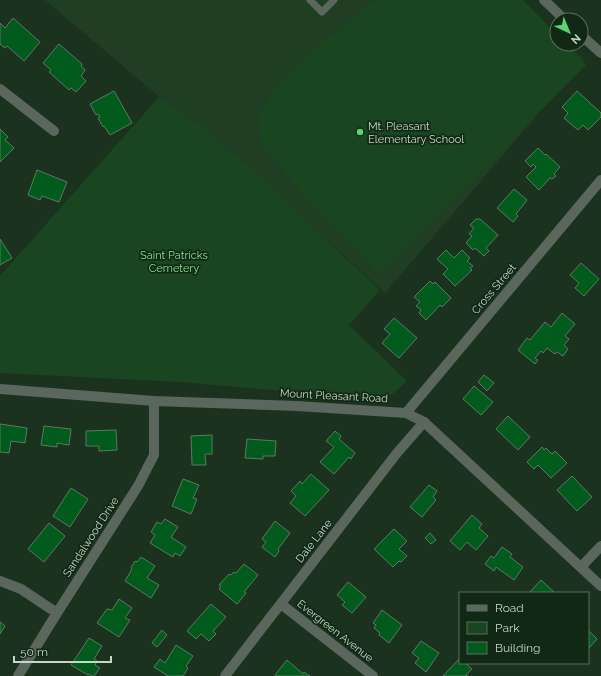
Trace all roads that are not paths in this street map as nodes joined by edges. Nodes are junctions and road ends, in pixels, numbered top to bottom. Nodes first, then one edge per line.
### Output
1 (310, 0) edge
2 (334, 0) edge
3 (544, 0) edge
4 (557, 12) edge
5 (589, 42) edge
6 (601, 53) edge
7 (0, 89) edge
8 (54, 131) dead end
9 (601, 180) edge
10 (0, 389) edge
11 (154, 401) junction
12 (406, 413) junction
13 (424, 422) junction
14 (601, 546) edge
15 (581, 567) junction
16 (0, 581) edge
17 (601, 586) edge
18 (281, 604) junction
19 (56, 613) junction
20 (18, 676) edge
21 (225, 676) edge
22 (373, 676) edge

1 - 2 lane
3 - 4 street
5 - 6 street
7 - 8 street
9 - 12 street, Cross Street
10 - 11 street, Mount Pleasant Road
11 - 12 street, Mount Pleasant Road
11 - 19 street, Sandalwood Drive
12 - 13 street, Mount Pleasant Road
13 - 15 street, Mount Pleasant Road
13 - 18 street, Dale Lane
14 - 15 street
15 - 17 street, Mount Pleasant Road
16 - 19 street
18 - 21 street, Dale Lane
18 - 22 street, Evergreen Avenue
19 - 20 street, Sandalwood Drive

